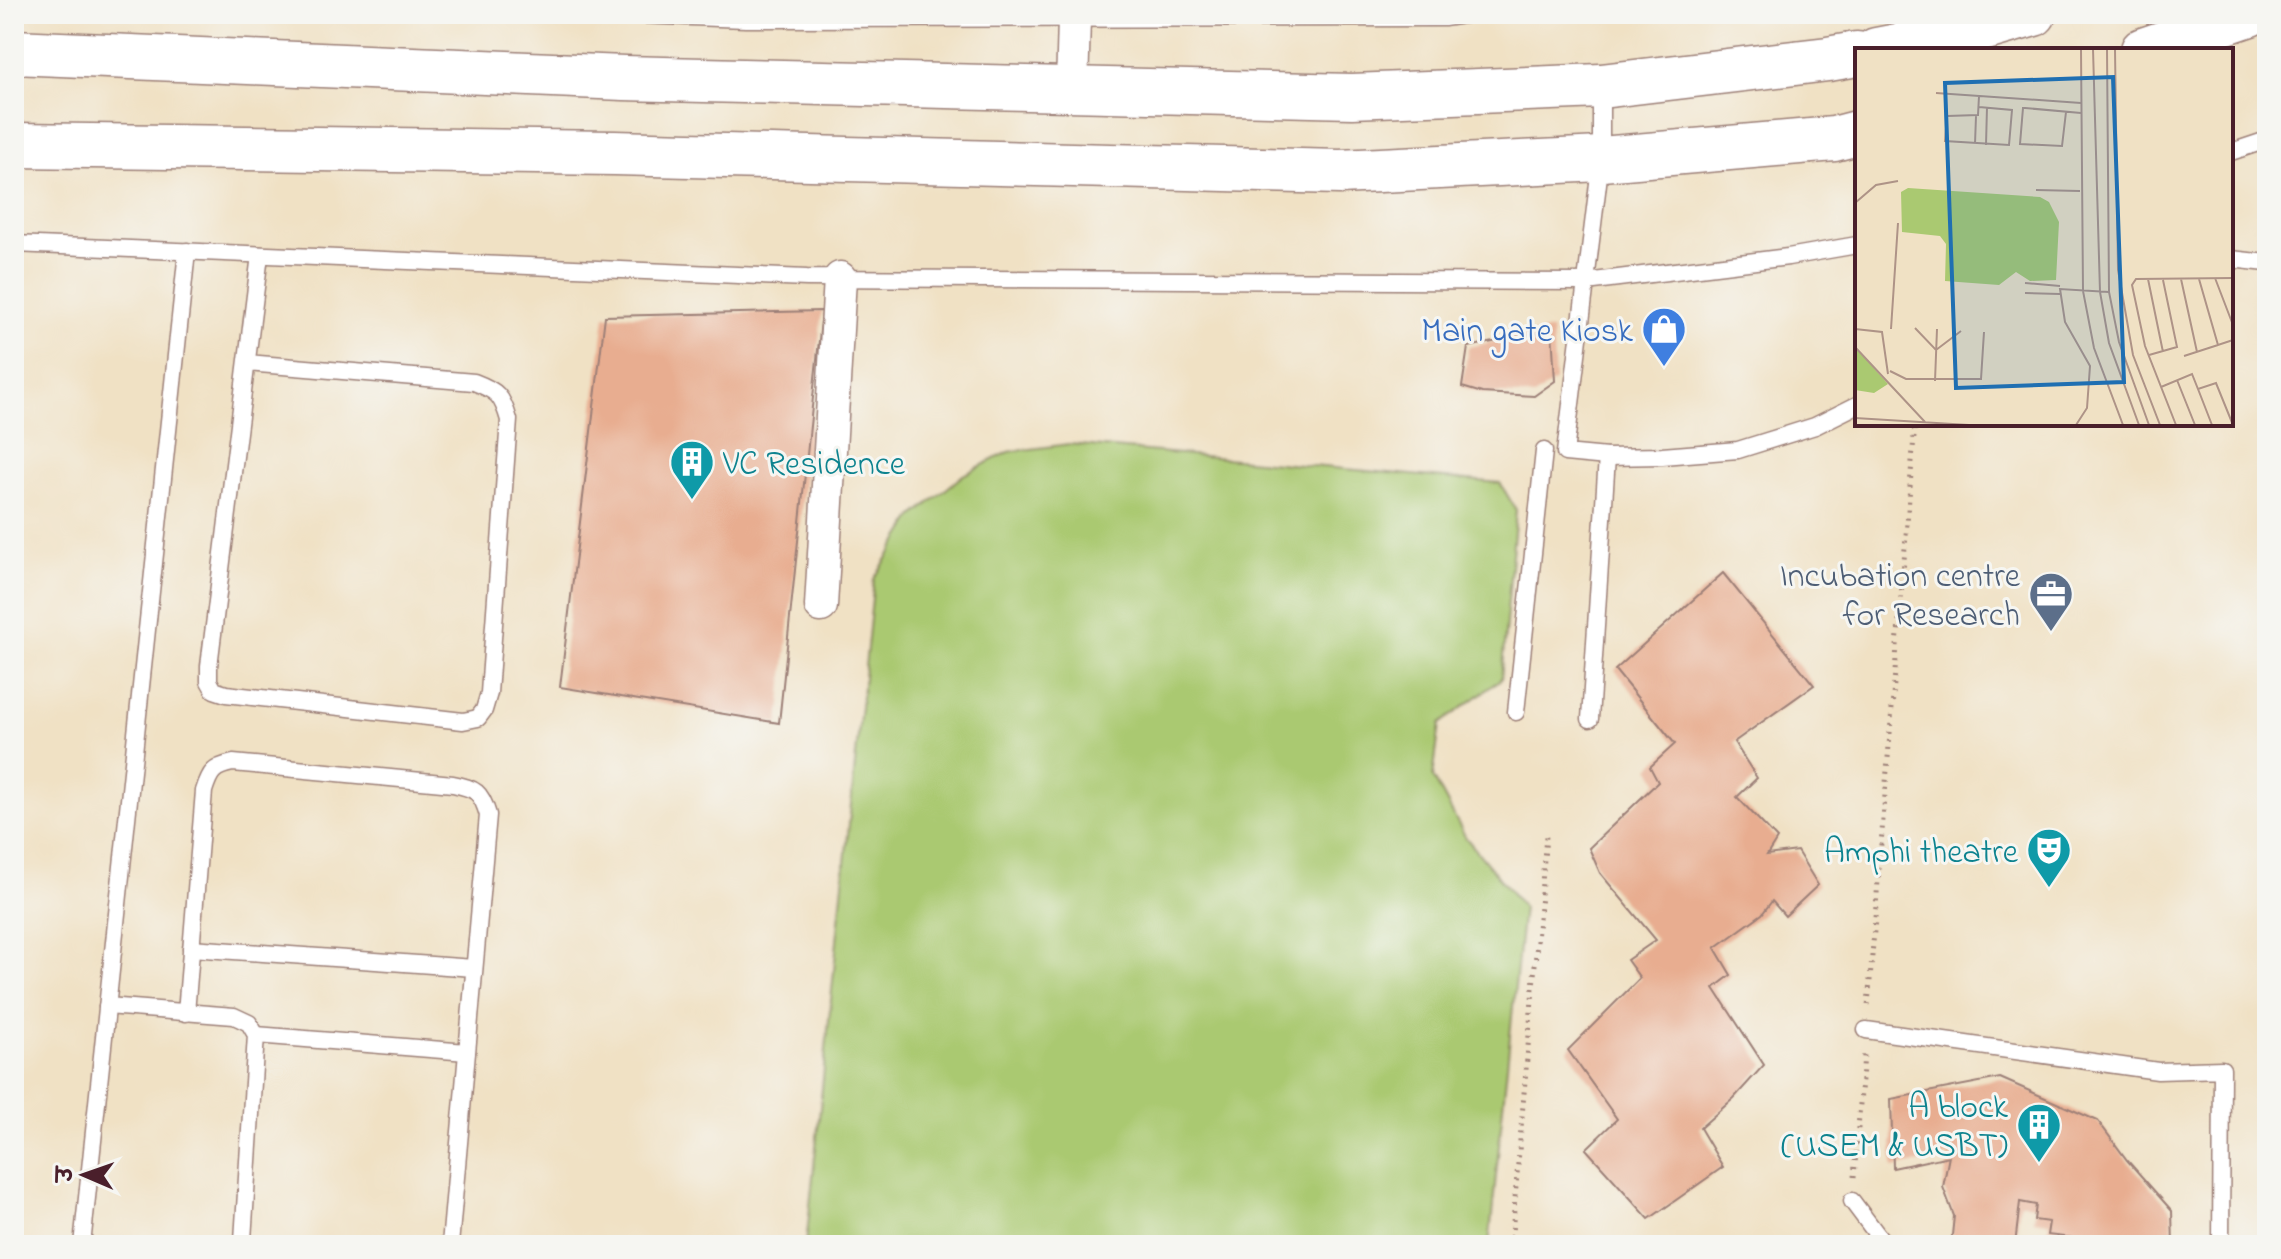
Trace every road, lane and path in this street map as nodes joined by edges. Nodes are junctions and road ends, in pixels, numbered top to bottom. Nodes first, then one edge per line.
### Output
1 (609, 14) edge
2 (1470, 14) edge
3 (2034, 14) edge
4 (2250, 14) edge
5 (1074, 19) junction
6 (1886, 48) edge
7 (2149, 48) edge
8 (14, 52) edge
9 (1855, 54) edge
10 (1601, 86) junction
11 (1072, 89) junction
12 (1855, 134) edge
13 (2267, 140) edge
14 (14, 145) edge
15 (2233, 151) edge
16 (1601, 159) junction
17 (14, 244) edge
18 (1855, 245) edge
19 (187, 251) junction
20 (260, 255) junction
21 (2233, 259) edge
22 (2267, 263) edge
23 (840, 278) junction
24 (1586, 282) junction
25 (247, 363) junction
26 (1855, 406) edge
27 (1915, 426) edge
28 (1544, 451) dead end
29 (1607, 457) junction
30 (821, 606) dead end
31 (1516, 712) dead end
32 (1590, 719) dead end
33 (1546, 836) dead end
34 (191, 948) junction
35 (474, 968) junction
36 (107, 1006) junction
37 (186, 1013) junction
38 (1866, 1030) junction
39 (256, 1035) junction
40 (467, 1052) junction
41 (1852, 1201) joint
42 (82, 1245) edge
43 (245, 1245) edge
44 (450, 1245) edge
45 (1511, 1245) edge
46 (1885, 1245) edge
47 (2221, 1245) edge

1 - 5 lane
2 - 5 lane
3 - 6 main road
4 - 7 main road
5 - 11 street
8 - 11 main road
9 - 10 main road
10 - 11 main road
10 - 16 lane
12 - 16 main road
13 - 15 lane
14 - 16 main road
16 - 24 lane
17 - 19 lane
18 - 24 lane
19 - 20 lane
19 - 36 lane
20 - 23 lane
20 - 25 lane
21 - 22 lane
23 - 24 lane
23 - 30 street
24 - 29 lane
25 - 25 lane
26 - 29 lane
27 - 38 path
28 - 31 lane
29 - 32 lane
33 - 45 path
34 - 35 lane
34 - 35 lane
34 - 37 lane
35 - 40 lane
36 - 37 lane
36 - 42 lane
37 - 39 lane
38 - 41 path
38 - 47 lane
39 - 40 lane
39 - 43 lane
40 - 44 lane
41 - 46 lane

